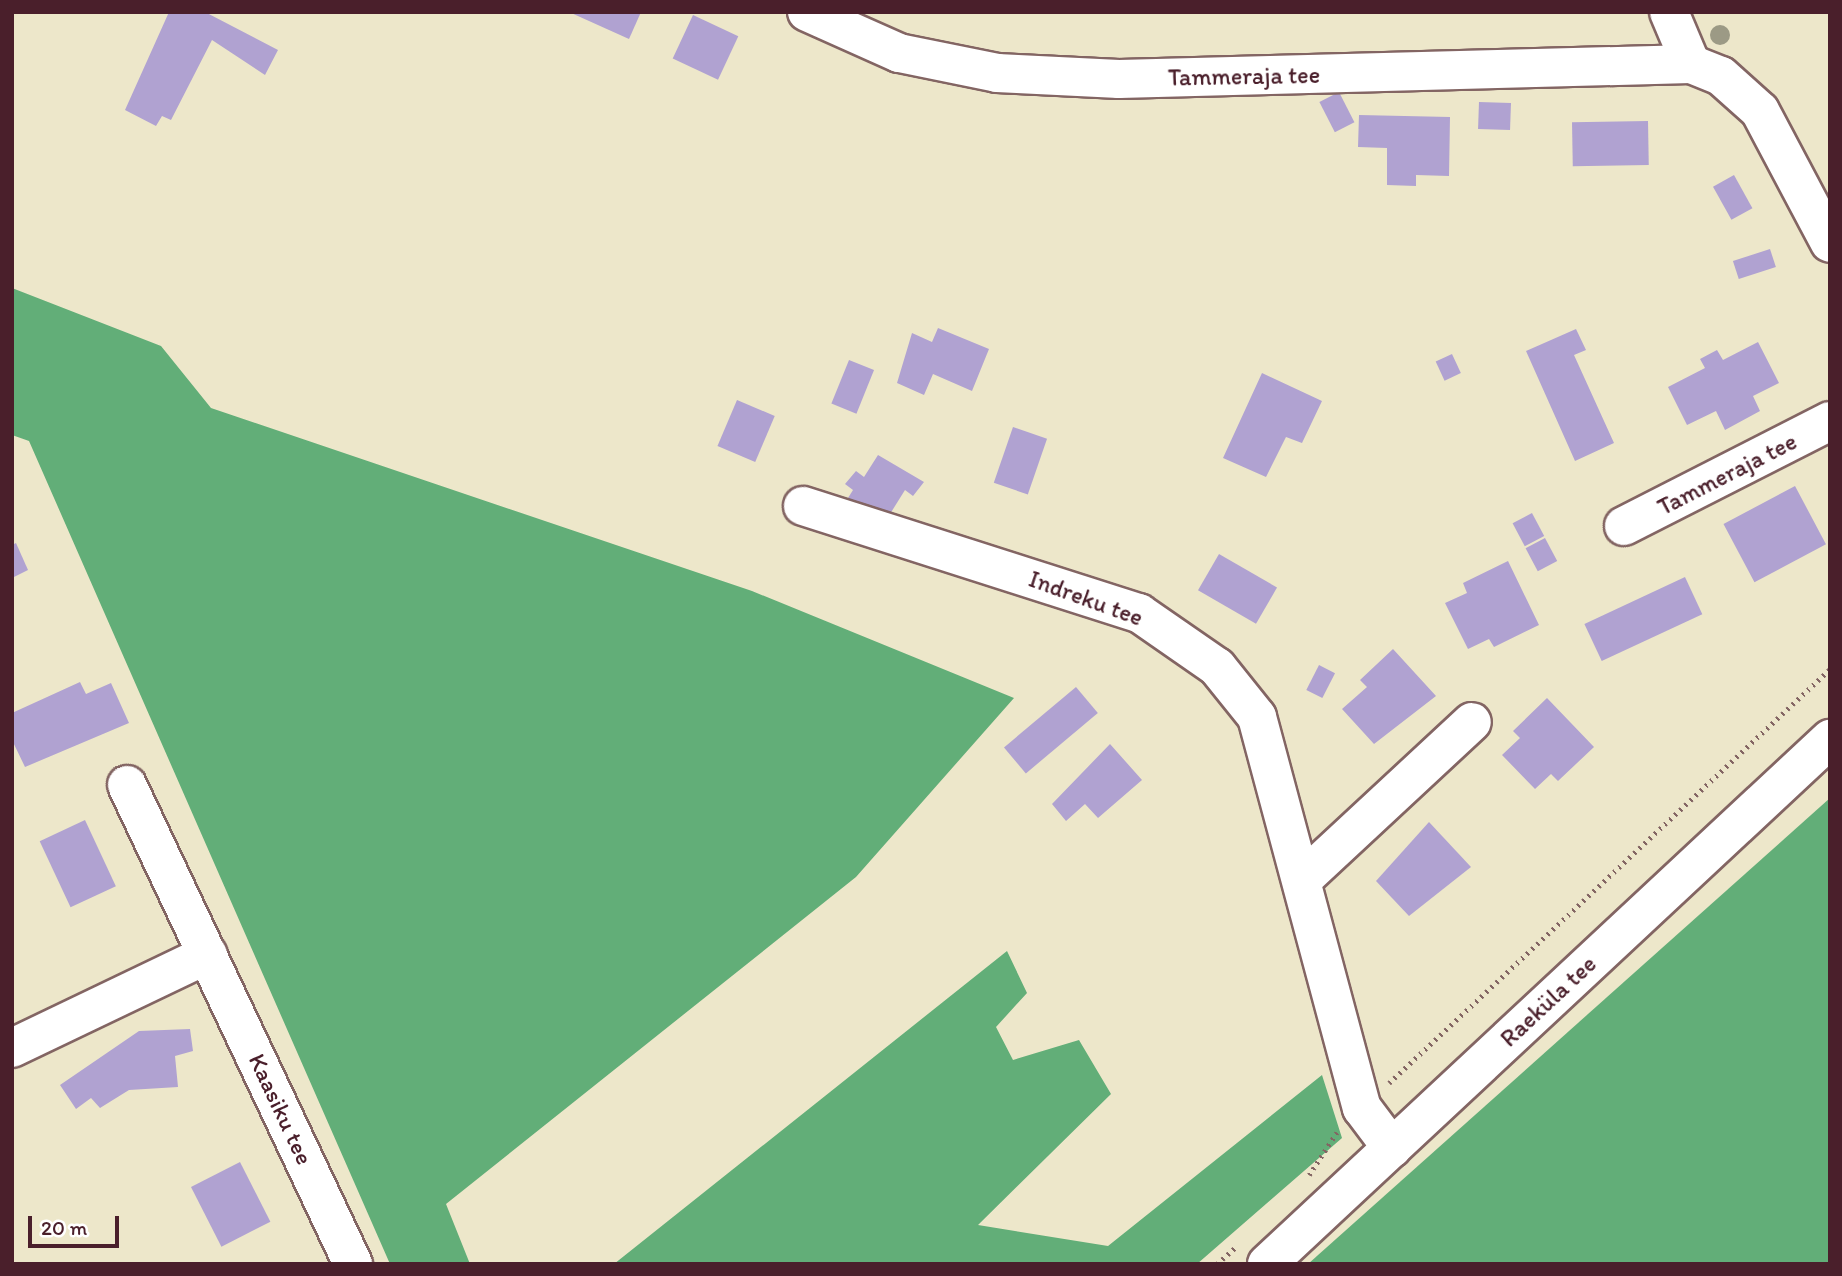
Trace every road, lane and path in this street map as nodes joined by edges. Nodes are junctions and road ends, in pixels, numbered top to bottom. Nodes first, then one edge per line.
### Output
1 (807, 12) edge
2 (1669, 12) edge
3 (1691, 64) junction
4 (1830, 243) edge
5 (1830, 421) edge
6 (803, 506) dead end
7 (1623, 526) dead end
8 (1830, 669) edge
9 (1472, 722) dead end
10 (1830, 739) edge
11 (127, 785) dead end
12 (1304, 878) junction
13 (208, 954) junction
14 (12, 1048) edge
15 (1362, 1108) junction
16 (1392, 1148) junction
17 (1302, 1183) dead end
18 (1257, 1250) edge
19 (354, 1264) edge
20 (1217, 1264) edge

1 - 3 street, Tammeraja tee
2 - 3 street
3 - 4 street
5 - 7 street, Tammeraja tee
6 - 12 street, Indreku tee
8 - 15 path
9 - 12 street
10 - 16 street, Raeküla tee
11 - 13 street, Kaasiku tee
12 - 15 street, Indreku tee
13 - 14 street
13 - 19 street, Kaasiku tee
15 - 16 street, Indreku tee
15 - 17 path
16 - 18 street, Raeküla tee
18 - 20 path

